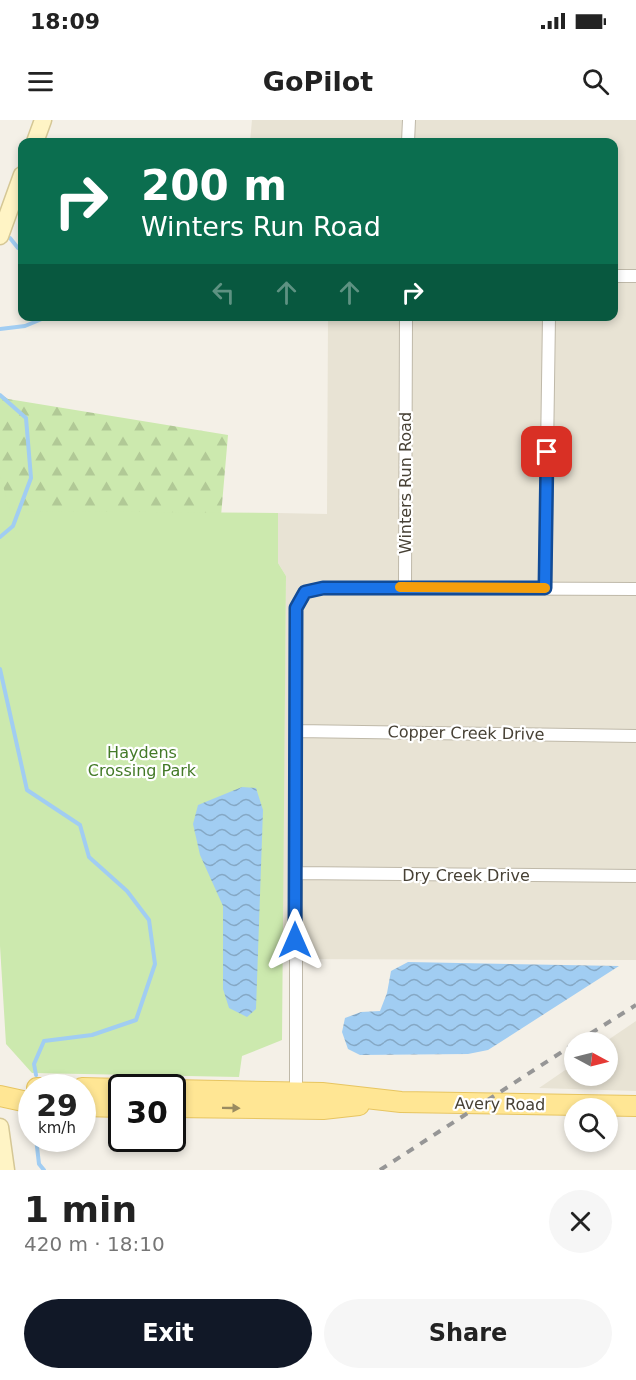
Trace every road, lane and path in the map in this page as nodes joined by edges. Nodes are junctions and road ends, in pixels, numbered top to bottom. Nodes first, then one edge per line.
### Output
1 (43, 120) edge
2 (409, 120) edge
3 (36, 138) edge
4 (408, 138) edge
5 (18, 186) edge
6 (0, 236) edge
7 (618, 276) edge
8 (636, 276) edge
9 (406, 321) edge
10 (549, 321) edge
11 (405, 587) junction
12 (545, 588) junction
13 (636, 589) edge
14 (297, 731) junction
15 (636, 735) edge
16 (296, 873) junction
17 (636, 876) edge
18 (186, 1090) edge
19 (18, 1091) edge
20 (296, 1092) junction
21 (0, 1095) edge
22 (18, 1099) edge
23 (401, 1102) junction
24 (636, 1106) edge
25 (186, 1107) edge
26 (0, 1127) edge
27 (6, 1170) edge

1 - 3 main road
2 - 4 street
5 - 6 main road
7 - 8 street
9 - 11 street, Winters Run Road
10 - 12 street
11 - 12 street
11 - 14 street
12 - 13 street
14 - 15 street, Copper Creek Drive
14 - 16 street
16 - 17 street, Dry Creek Drive
16 - 20 street
18 - 20 main road, Avery Road
19 - 21 main road
20 - 23 main road, Avery Road
21 - 22 main road
23 - 24 main road, Avery Road
25 -> 23 main road, Avery Road
26 - 27 main road

